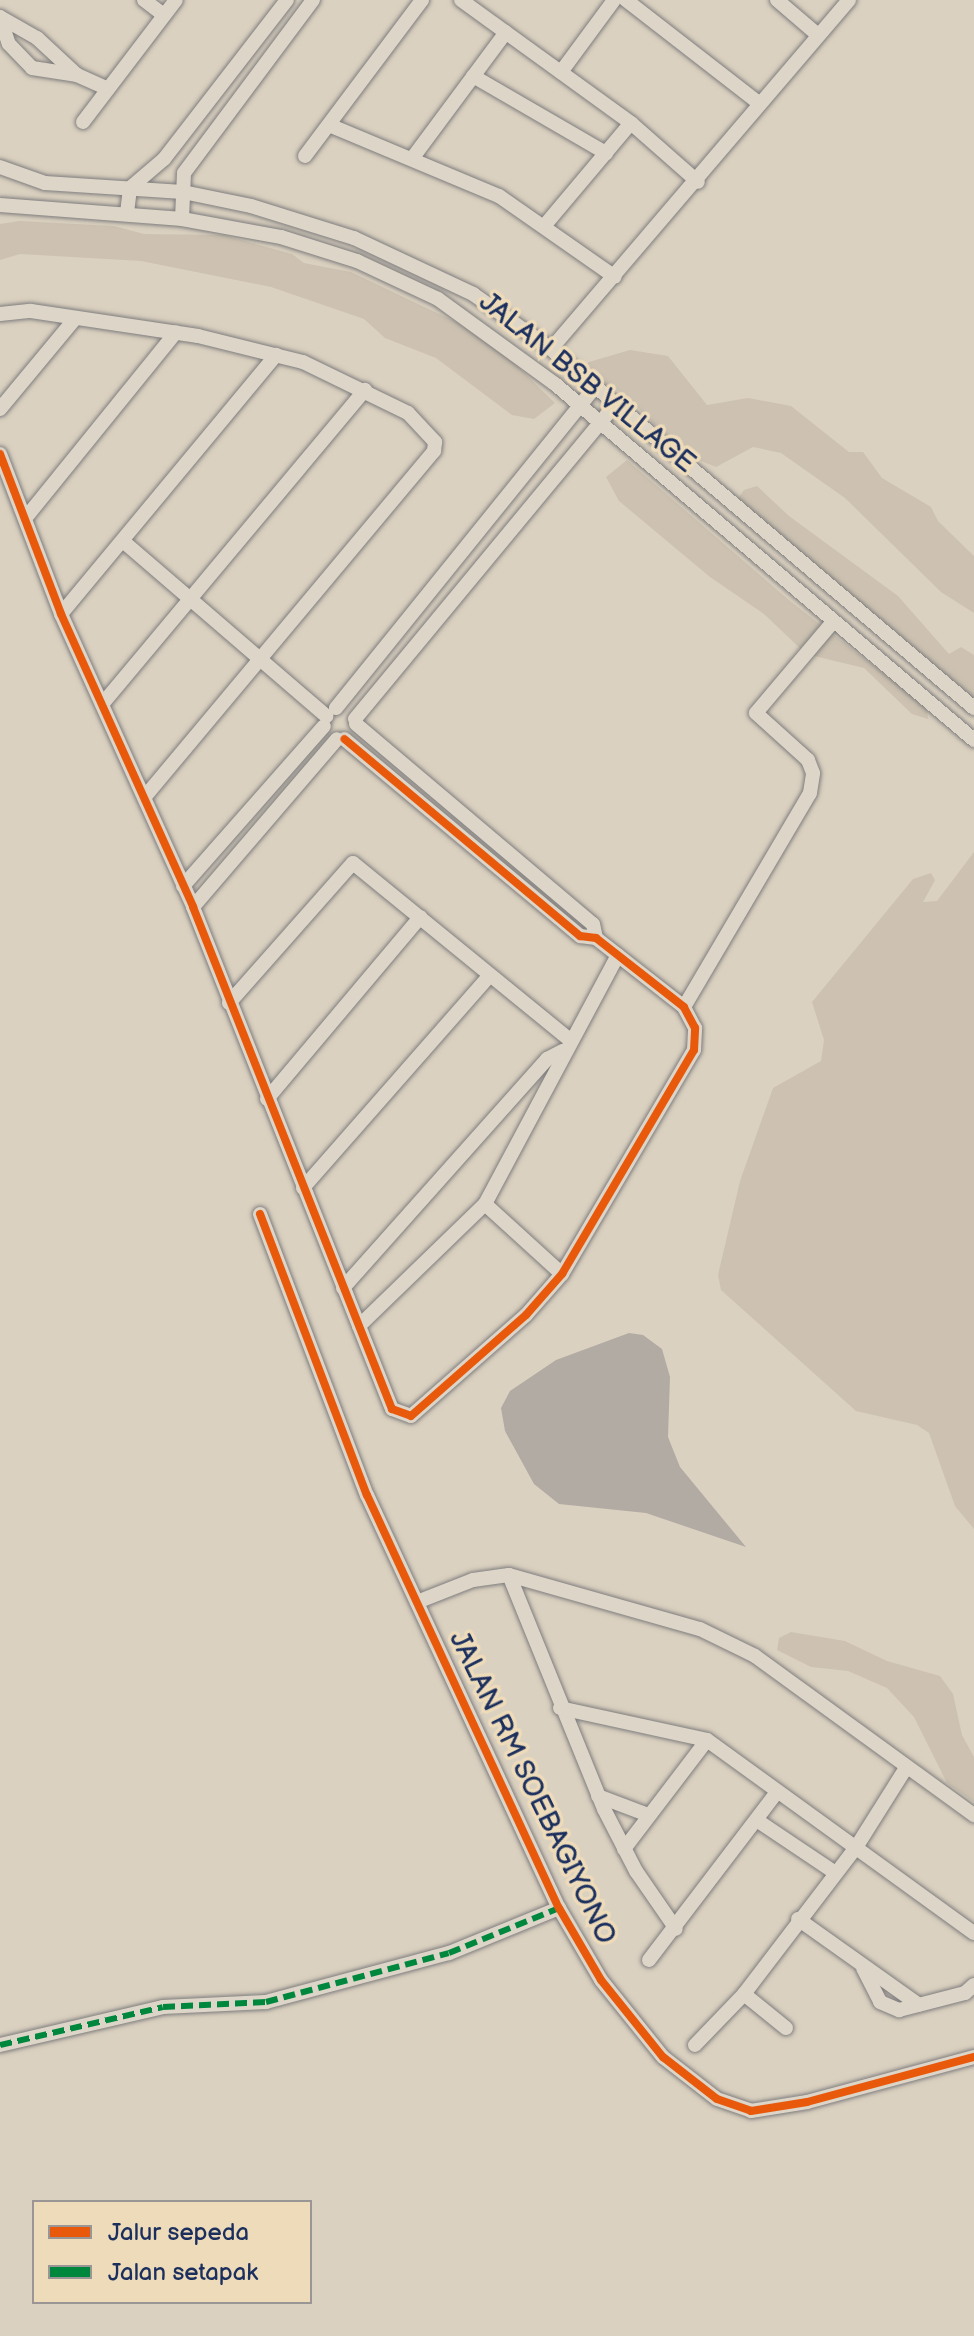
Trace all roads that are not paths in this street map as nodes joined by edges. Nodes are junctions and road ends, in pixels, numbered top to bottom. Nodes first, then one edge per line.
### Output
1 (144, 0) edge
2 (176, 0) edge
3 (287, 0) edge
4 (313, 0) edge
5 (422, 0) edge
6 (461, 0) edge
7 (614, 0) edge
8 (626, 0) edge
9 (777, 0) edge
10 (849, 0) edge
11 (164, 15) junction
12 (0, 17) edge
13 (506, 32) junction
14 (818, 35) junction
15 (561, 72) junction
16 (77, 75) junction
17 (473, 76) junction
18 (108, 89) junction
19 (759, 103) junction
20 (83, 122) dead end
21 (631, 123) junction
22 (329, 125) junction
23 (606, 153) junction
24 (305, 156) dead end
25 (414, 156) junction
26 (164, 159) junction
27 (0, 167) edge
28 (184, 173) junction
29 (698, 182) junction
30 (130, 188) junction
31 (183, 192) junction
32 (0, 205) edge
33 (127, 213) junction
34 (182, 219) junction
35 (545, 225) junction
36 (615, 277) junction
37 (0, 314) edge
38 (74, 320) junction
39 (176, 332) junction
40 (551, 349) junction
41 (276, 355) junction
42 (593, 389) junction
43 (365, 390) junction
44 (580, 406) junction
45 (614, 406) junction
46 (0, 409) edge
47 (601, 423) junction
48 (555, 438) junction
49 (0, 454) edge
50 (575, 454) junction
51 (28, 515) junction
52 (124, 542) junction
53 (192, 601) junction
54 (61, 614) junction
55 (833, 622) junction
56 (262, 658) junction
57 (104, 702) junction
58 (974, 708) edge
59 (329, 717) junction
60 (355, 722) junction
61 (341, 739) junction
62 (974, 740) edge
63 (146, 796) junction
64 (183, 886) junction
65 (193, 907) junction
66 (420, 917) junction
67 (596, 938) junction
68 (618, 955) junction
69 (489, 976) junction
70 (229, 1003) junction
71 (684, 1007) junction
72 (567, 1045) junction
73 (267, 1099) junction
74 (303, 1188) junction
75 (485, 1204) junction
76 (260, 1214) dead end
77 (562, 1274) junction
78 (343, 1288) junction
79 (359, 1326) junction
80 (509, 1575) junction
81 (417, 1602) junction
82 (560, 1708) junction
83 (707, 1740) junction
84 (906, 1768) junction
85 (776, 1793) junction
86 (598, 1796) junction
87 (648, 1815) junction
88 (974, 1815) edge
89 (758, 1821) junction
90 (624, 1849) junction
91 (855, 1849) junction
92 (834, 1872) junction
93 (559, 1908) junction
94 (798, 1919) junction
95 (676, 1929) junction
96 (974, 1933) edge
97 (649, 1960) dead end
98 (974, 1985) edge
99 (744, 1994) junction
100 (786, 2028) dead end
101 (0, 2045) edge
102 (695, 2045) dead end
103 (974, 2057) edge

1 - 11 street
2 - 11 street
3 - 26 street
4 - 28 street
5 - 22 street
6 - 13 street
7 - 15 street
8 - 19 street
9 - 14 street
10 - 14 street
11 - 18 street
12 - 16 street
12 - 16 street
13 - 15 street
13 - 17 street
14 - 19 street
15 - 21 street
16 - 18 street
17 - 23 street
17 - 25 street
18 - 20 street
19 - 29 street
21 - 23 street
21 - 29 street
22 - 24 street
22 - 25 street
23 - 35 street
25 - 35 street
26 - 28 street
26 - 30 street
27 - 30 street
28 - 31 street
29 - 36 street
30 - 31 street
30 - 33 street
31 - 34 street
31 - 40 street
32 - 33 street, JALAN BSB VILLAGE
33 - 34 street, JALAN BSB VILLAGE
34 - 44 street, JALAN BSB VILLAGE
35 - 36 street
36 - 40 street
37 - 38 street
38 - 39 street
38 - 46 street
39 - 41 street
39 - 51 street
40 - 42 street
41 - 43 street
41 - 52 street
42 - 44 street
42 - 45 street
43 - 53 street
43 - 56 street
44 - 47 street, JALAN BSB VILLAGE
44 - 48 street
45 - 47 street
45 - 58 street
47 - 50 street
47 - 55 street, JALAN BSB VILLAGE
48 - 50 street
48 - 59 street
49 - 51 street
50 - 60 street
51 - 54 street
52 - 53 street
52 - 54 street
53 - 56 street
53 - 57 street
54 - 57 street
55 - 62 street, JALAN BSB VILLAGE
55 - 71 street
56 - 59 street
56 - 63 street
57 - 63 street
59 - 60 street
59 - 61 street
59 - 64 street
60 - 61 street
60 - 67 street
61 - 65 street
61 - 67 street
63 - 64 street
64 - 65 street
65 - 70 street
66 - 69 street
66 - 70 street
66 - 73 street
67 - 68 street
68 - 71 street
68 - 72 street
69 - 72 street
69 - 74 street
70 - 73 street
71 - 77 street
72 - 75 street
72 - 78 street
73 - 74 street
74 - 78 street
75 - 77 street
75 - 79 street
76 - 81 street, JALAN RM SOEBAGIYONO
77 - 79 street
78 - 79 street
80 - 81 street
80 - 82 street
80 - 84 street
81 - 93 street, JALAN RM SOEBAGIYONO
82 - 83 street
82 - 86 street
83 - 85 street
83 - 87 street
84 - 88 street
84 - 91 street
85 - 89 street
85 - 91 street
86 - 87 street
86 - 90 street
87 - 90 street
89 - 92 street
89 - 95 street
90 - 95 street
91 - 92 street
91 - 96 street
92 - 94 street
93 - 101 street
93 - 103 street, JALAN RM SOEBAGIYONO
94 - 98 street
94 - 99 street
95 - 97 street
99 - 100 street
99 - 102 street

